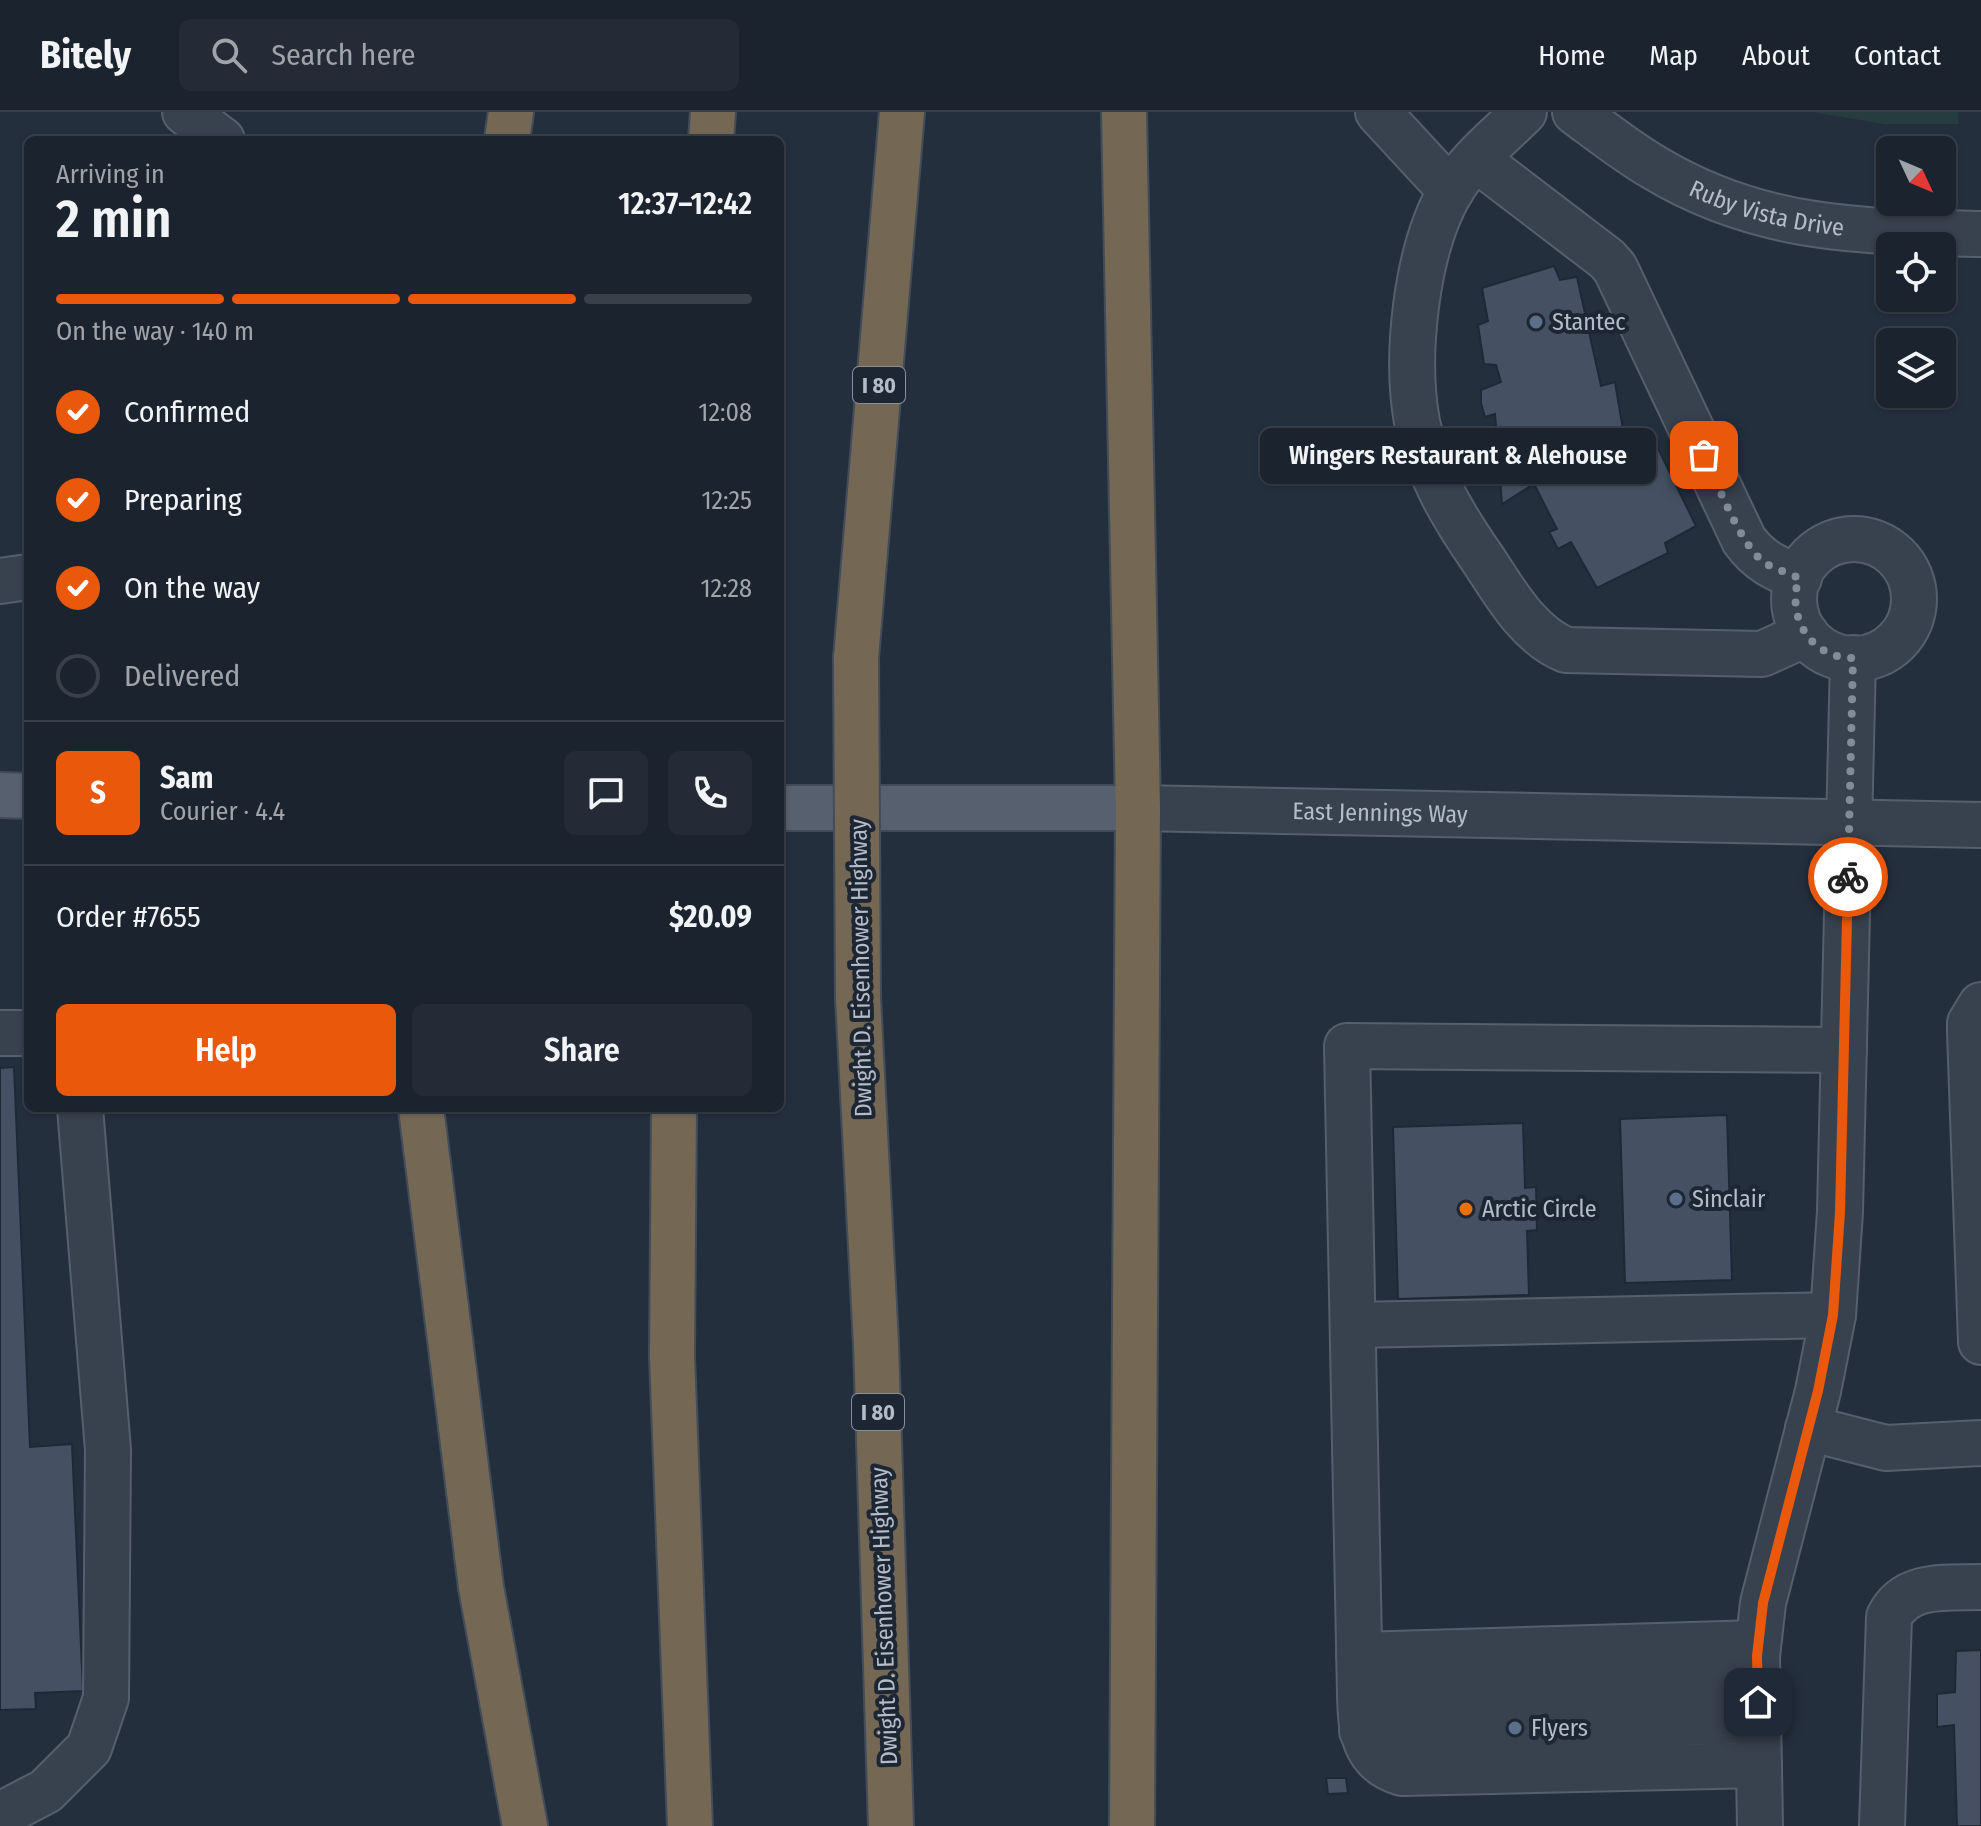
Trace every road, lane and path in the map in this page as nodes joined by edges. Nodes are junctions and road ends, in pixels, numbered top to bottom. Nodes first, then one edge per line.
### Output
1 (185, 112) edge
2 (511, 112) edge
3 (713, 112) edge
4 (902, 112) edge
5 (1124, 112) edge
6 (1378, 112) edge
7 (1524, 112) edge
8 (1575, 112) edge
9 (217, 136) edge
10 (508, 136) edge
11 (711, 136) edge
12 (1463, 175) junction
13 (1981, 234) edge
14 (24, 578) edge
15 (1799, 578) junction
16 (0, 581) edge
17 (1806, 634) junction
18 (1853, 658) junction
19 (0, 795) edge
20 (24, 796) edge
21 (784, 808) edge
22 (1138, 808) junction
23 (1850, 823) junction
24 (1981, 825) edge
25 (1977, 1017) edge
26 (0, 1033) edge
27 (24, 1033) edge
28 (1844, 1050) junction
29 (80, 1112) edge
30 (422, 1112) edge
31 (674, 1112) edge
32 (1833, 1315) junction
33 (1354, 1325) junction
34 (1981, 1342) edge
35 (1808, 1428) junction
36 (1981, 1443) edge
37 (1981, 1587) edge
38 (1758, 1682) junction
39 (1361, 1693) junction
40 (1759, 1765) junction
41 (0, 1815) edge
42 (525, 1826) edge
43 (690, 1826) edge
44 (891, 1826) edge
45 (1132, 1826) edge
46 (1760, 1826) edge
47 (1882, 1826) edge

1 - 9 street
2 - 10 highway
3 - 11 highway
4 - 44 highway, Dwight D. Eisenhower Highway / I 80, bridge
5 - 22 highway
6 - 12 street
7 - 12 street
8 - 13 street, Ruby Vista Drive
12 - 15 street
12 - 17 street
14 - 16 street
15 - 17 street
15 - 18 street
17 - 18 street
18 - 23 street
19 - 20 main road
21 - 22 main road, East Jennings Way
22 - 23 street, East Jennings Way
22 - 45 highway
23 - 24 street, East Jennings Way
23 - 28 street
25 - 34 street
26 - 27 street
28 - 32 street
28 - 33 street
29 - 41 street
30 - 42 highway
31 - 43 highway
32 - 33 street
32 - 35 street
33 - 39 street
35 - 36 street
35 - 38 street
37 - 47 street
38 - 39 street
38 - 39 street
38 - 40 street
39 - 40 street
40 - 46 street

